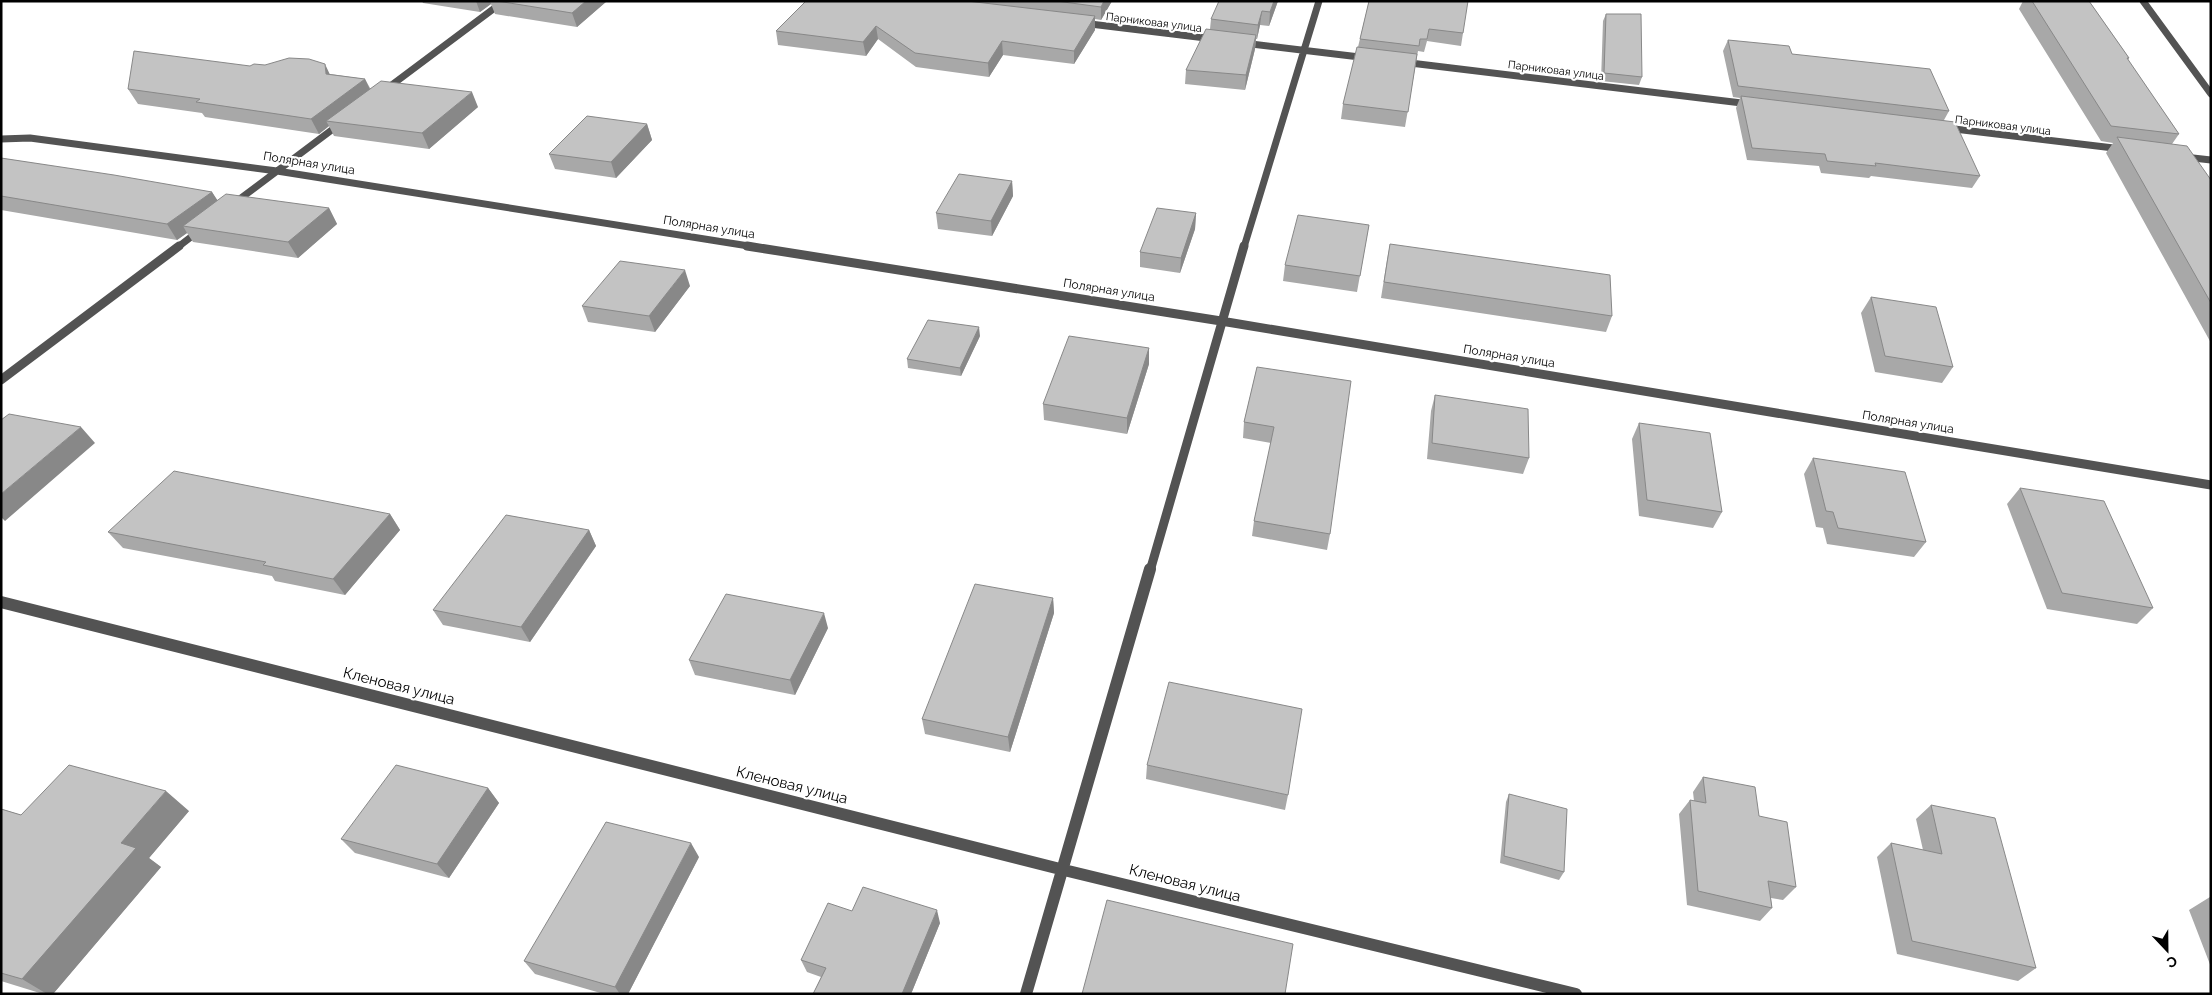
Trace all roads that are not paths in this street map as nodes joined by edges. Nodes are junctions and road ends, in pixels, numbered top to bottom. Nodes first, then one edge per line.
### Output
1 (504, 1) edge
2 (1319, 1) edge
3 (2143, 1) edge
4 (1077, 23) edge
5 (1225, 40) edge
6 (1235, 42) edge
7 (1304, 50) junction
8 (1373, 58) edge
9 (1393, 61) edge
10 (2211, 94) edge
11 (379, 95) edge
12 (1757, 105) edge
13 (348, 118) edge
14 (1935, 126) edge
15 (1, 138) edge
16 (2132, 150) edge
17 (2171, 155) edge
18 (2211, 160) edge
19 (278, 171) junction
20 (222, 213) edge
21 (206, 225) edge
22 (1221, 320) junction
23 (1, 380) edge
24 (2211, 485) edge
25 (1, 602) edge
26 (1064, 870) junction
27 (1026, 994) edge
28 (1576, 994) edge

1 - 11 street
2 - 7 street
3 - 10 street
4 - 5 street, Парниковая улица
6 - 7 street
7 - 8 street
7 - 22 street
9 - 12 street, Парниковая улица
13 - 19 street
14 - 16 street, Парниковая улица
15 - 19 street, Полярная улица
17 - 18 street
19 - 20 street
19 - 22 street, Полярная улица
21 - 23 street
22 - 24 street, Полярная улица
22 - 26 street
25 - 26 street, Кленовая улица
26 - 27 street
26 - 28 street, Кленовая улица

